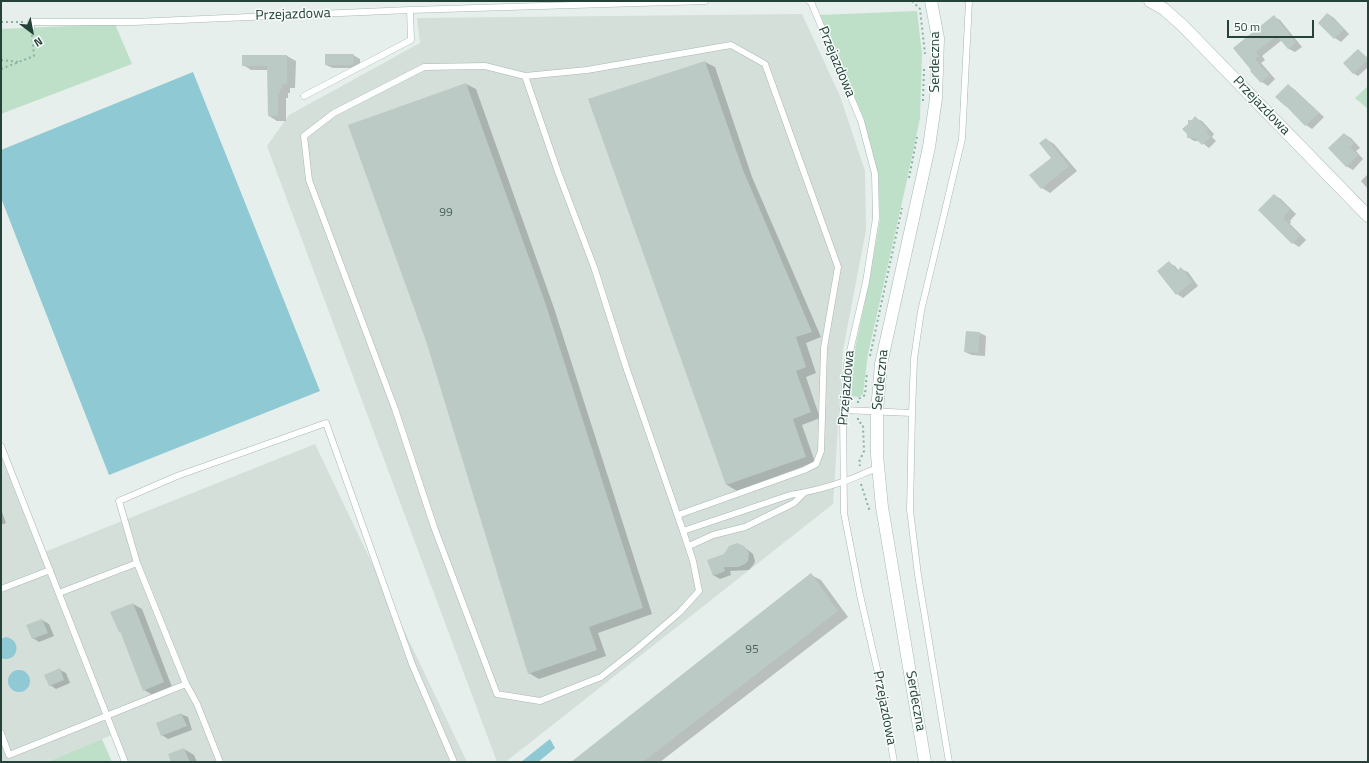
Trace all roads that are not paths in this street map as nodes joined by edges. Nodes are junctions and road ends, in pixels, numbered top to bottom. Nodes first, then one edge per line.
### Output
1 (705, 1) edge
2 (809, 1) edge
3 (931, 1) edge
4 (969, 1) edge
5 (1150, 1) edge
6 (410, 10) junction
7 (31, 25) road end
8 (525, 76) junction
9 (304, 96) dead end
10 (1368, 216) edge
11 (843, 410) junction
12 (877, 411) junction
13 (912, 413) junction
14 (1, 446) edge
15 (878, 468) junction
16 (844, 482) junction
17 (805, 492) junction
18 (678, 515) junction
19 (683, 531) junction
20 (689, 546) junction
21 (137, 563) junction
22 (50, 570) junction
23 (1, 589) edge
24 (59, 593) junction
25 (186, 684) junction
26 (107, 717) junction
27 (1, 733) edge
28 (125, 762) edge
29 (220, 762) edge
30 (454, 762) edge
31 (894, 762) edge
32 (925, 762) edge
33 (949, 762) edge

1 - 6 lane, Przejazdowa
2 - 11 lane, Przejazdowa
3 - 12 street, Serdeczna
4 - 13 lane
5 - 10 street, Przejazdowa
6 - 7 lane, Przejazdowa
6 - 9 lane
8 - 18 lane
8 - 18 lane
8 - 20 lane
11 - 12 lane
11 - 16 lane, Przejazdowa
12 - 13 lane
12 - 15 street, Serdeczna
13 - 33 lane
14 - 22 lane
15 - 16 lane
15 - 32 street, Serdeczna
16 - 17 lane
16 - 31 lane, Przejazdowa
17 - 19 lane
17 - 20 lane
18 - 19 lane
19 - 20 lane
21 - 24 lane
21 - 25 lane
21 - 30 lane
22 - 23 lane
22 - 24 lane
24 - 26 lane
25 - 26 lane
25 - 29 lane
26 - 27 lane
26 - 28 lane

